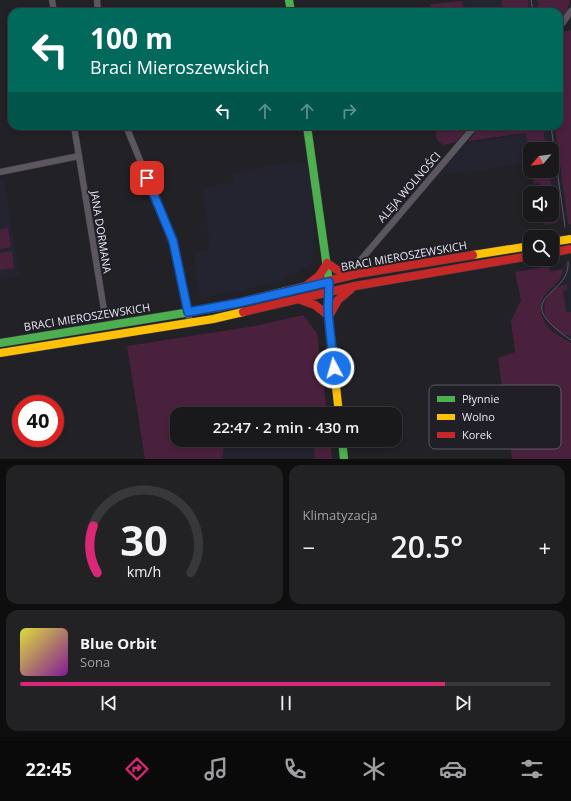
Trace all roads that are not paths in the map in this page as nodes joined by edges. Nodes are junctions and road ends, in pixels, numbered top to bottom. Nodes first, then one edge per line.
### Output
1 (571, 11) edge
2 (563, 22) edge
3 (75, 130) edge
4 (128, 130) edge
5 (308, 130) edge
6 (472, 130) edge
7 (79, 156) junction
8 (0, 172) edge
9 (571, 239) edge
10 (559, 241) edge
11 (523, 247) edge
12 (571, 249) edge
13 (559, 251) edge
14 (523, 257) edge
15 (359, 262) dead end
16 (327, 263) junction
17 (352, 275) junction
18 (329, 282) junction
19 (355, 286) junction
20 (298, 290) junction
21 (329, 293) junction
22 (301, 300) junction
23 (104, 310) dead end
24 (188, 312) junction
25 (329, 316) junction
26 (190, 322) junction
27 (0, 343) edge
28 (0, 353) edge
29 (338, 407) edge
30 (343, 447) edge
31 (344, 459) edge

1 - 2 street
3 - 7 street, JANA DORMANA
4 - 24 street
5 - 16 main road
6 - 15 street, ALEJA WOLNOŚCI
7 - 8 street
7 - 23 street, JANA DORMANA
9 - 10 main road, bridge
11 - 17 main road, BRACI MIEROSZEWSKICH
12 - 13 main road, bridge
14 - 19 main road, BRACI MIEROSZEWSKICH
16 - 17 main road
16 - 18 main road
16 - 20 main road
17 - 18 main road, BRACI MIEROSZEWSKICH
18 - 20 main road, BRACI MIEROSZEWSKICH
18 - 21 main road
19 - 21 main road, BRACI MIEROSZEWSKICH
19 - 25 main road
20 - 24 main road, BRACI MIEROSZEWSKICH
21 - 22 main road, BRACI MIEROSZEWSKICH
21 - 25 main road
22 - 25 main road
22 - 26 main road, BRACI MIEROSZEWSKICH
24 - 26 street
24 - 27 main road, BRACI MIEROSZEWSKICH
25 - 29 main road
26 - 28 main road, BRACI MIEROSZEWSKICH
30 - 31 main road

